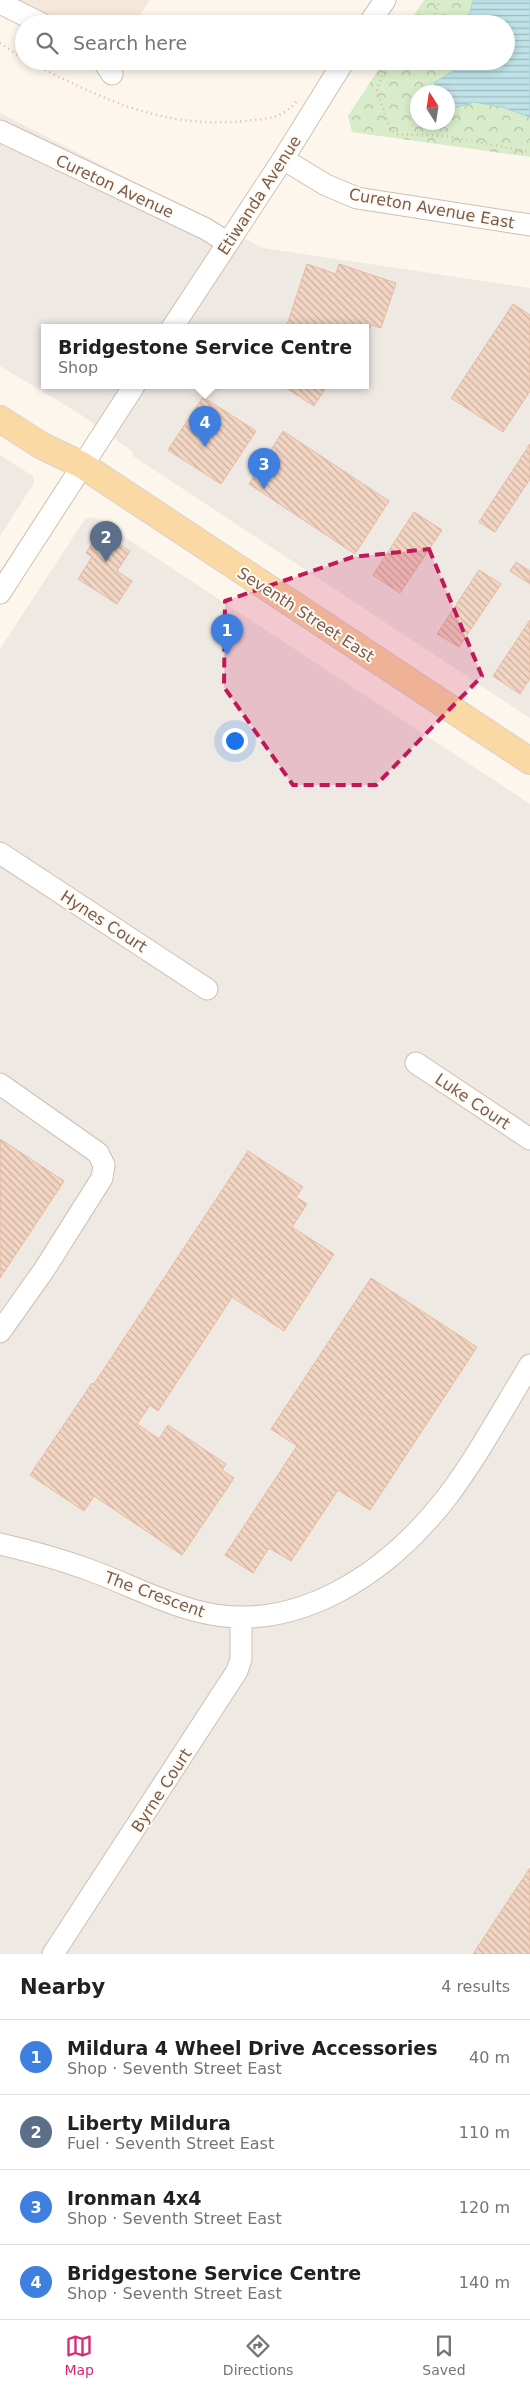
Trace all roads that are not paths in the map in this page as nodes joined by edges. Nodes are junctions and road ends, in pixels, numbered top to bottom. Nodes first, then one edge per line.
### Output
1 (385, 0) edge
2 (0, 2) edge
3 (25, 15) edge
4 (375, 15) edge
5 (338, 70) edge
6 (0, 131) edge
7 (283, 160) junction
8 (530, 224) edge
9 (228, 243) junction
10 (175, 324) edge
11 (132, 389) edge
12 (0, 401) edge
13 (0, 419) edge
14 (82, 465) junction
15 (0, 593) edge
16 (530, 761) edge
17 (0, 853) edge
18 (207, 989) dead end
19 (416, 1063) dead end
20 (0, 1084) edge
21 (530, 1139) edge
22 (0, 1332) edge
23 (530, 1366) edge
24 (0, 1544) edge
25 (241, 1617) junction
26 (53, 1954) edge

1 - 4 street
2 - 3 street
5 - 7 street, Etiwanda Avenue
6 - 9 street, Cureton Avenue
7 - 8 street, Cureton Avenue East
7 - 9 street, Etiwanda Avenue
9 - 10 street, Etiwanda Avenue
11 - 14 street
12 - 14 main road
13 - 14 main road
14 - 15 street
14 - 16 main road, Seventh Street East
17 - 18 street, Hynes Court
19 - 21 street, Luke Court
20 - 22 street
23 - 25 street, The Crescent
24 - 25 street, The Crescent
25 - 26 street, Byrne Court

